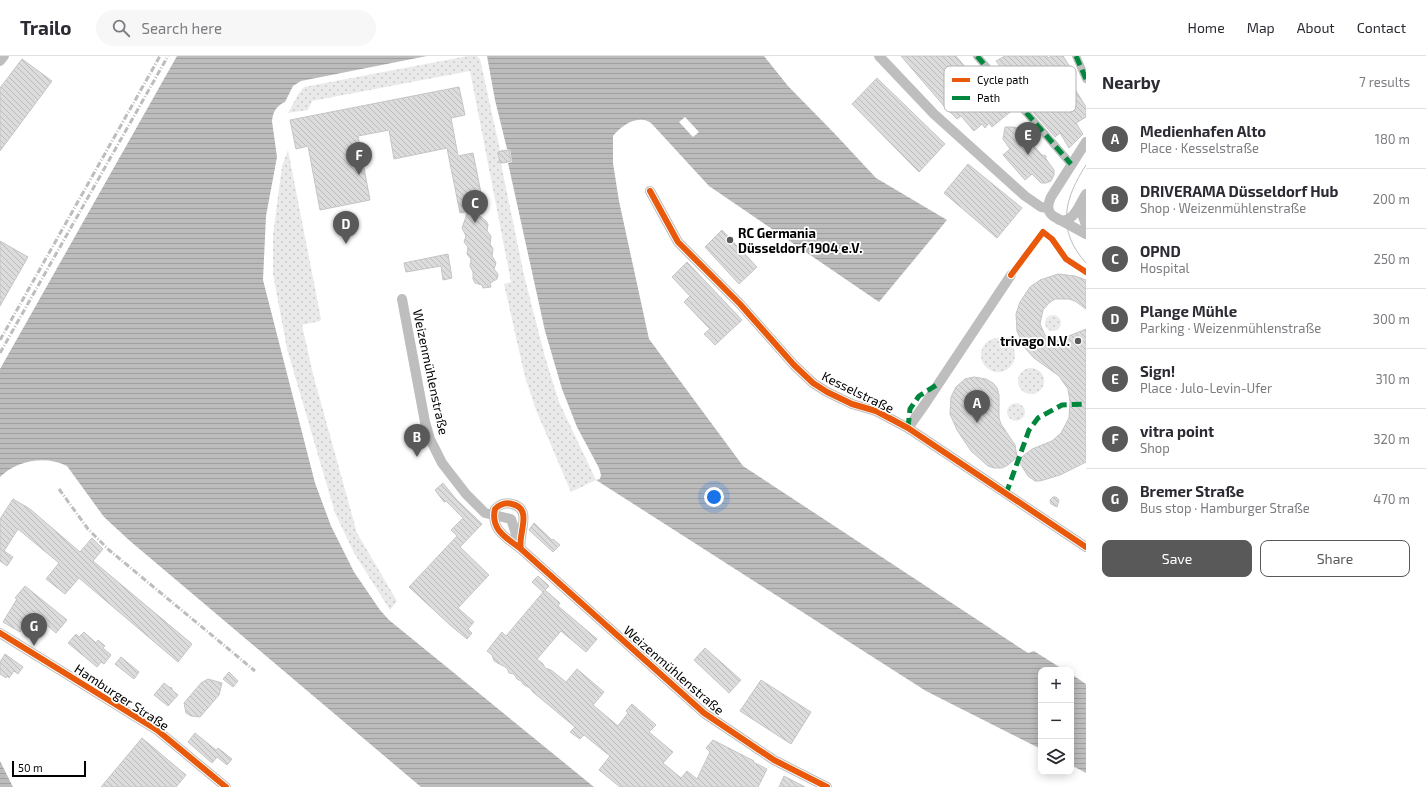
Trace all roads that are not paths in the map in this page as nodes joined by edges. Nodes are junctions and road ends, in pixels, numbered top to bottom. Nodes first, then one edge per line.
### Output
1 (4, 56) edge
2 (879, 56) edge
3 (1076, 56) edge
4 (981, 57) edge
5 (0, 61) edge
6 (989, 66) edge
7 (1086, 79) edge
8 (1027, 112) edge
9 (1086, 142) edge
10 (1071, 164) junction
11 (650, 191) dead end
12 (1085, 195) edge
13 (1048, 208) junction
14 (1059, 220) junction
15 (1086, 224) edge
16 (1086, 234) edge
17 (1011, 275) dead end
18 (402, 299) dead end
19 (908, 428) junction
20 (493, 515) junction
21 (1086, 547) edge
22 (521, 549) junction
23 (0, 633) edge
24 (226, 787) edge
25 (827, 787) edge

1 - 5 street
2 - 13 street
3 - 7 street
4 - 6 street
8 - 10 street
9 - 10 street
10 - 13 street
11 - 19 street, Kesselstraße
12 - 14 street
12 - 15 street
13 - 14 street
14 - 16 street
17 - 19 street
18 - 20 street, Weizenmühlenstraße
19 - 21 street, Kesselstraße
20 - 22 street
20 - 22 street, Weizenmühlenstraße
20 - 22 street
22 - 25 street, Weizenmühlenstraße
23 - 24 street, Hamburger Straße

